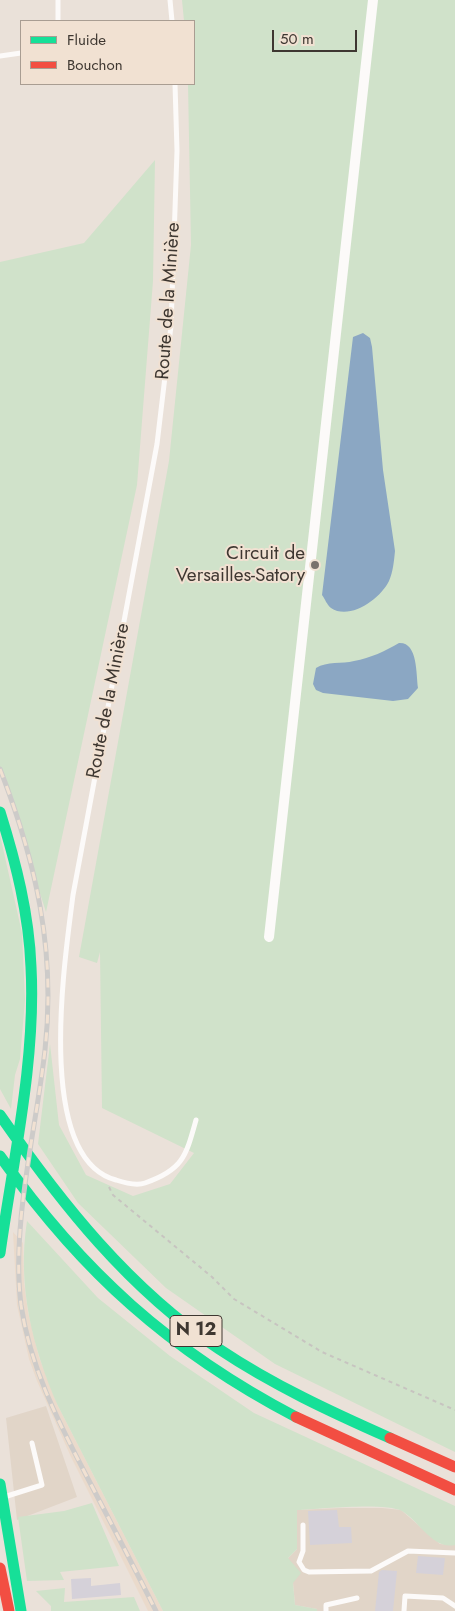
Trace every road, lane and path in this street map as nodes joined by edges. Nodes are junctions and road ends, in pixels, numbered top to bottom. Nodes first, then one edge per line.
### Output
1 (58, 0) edge
2 (170, 0) edge
3 (373, 0) edge
4 (58, 20) edge
5 (172, 20) edge
6 (20, 52) edge
7 (0, 56) edge
8 (175, 85) edge
9 (0, 812) edge
10 (269, 937) dead end
11 (0, 1116) edge
12 (196, 1120) dead end
13 (0, 1156) edge
14 (105, 1178) junction
15 (0, 1254) edge
16 (455, 1410) edge
17 (32, 1444) dead end
18 (455, 1467) edge
19 (0, 1484) edge
20 (455, 1490) edge
21 (2, 1498) junction
22 (303, 1525) dead end
23 (455, 1553) edge
24 (0, 1568) edge
25 (357, 1598) dead end
26 (455, 1606) edge
27 (9, 1611) edge
28 (21, 1611) edge
29 (326, 1611) edge
30 (404, 1611) edge

1 - 4 lane
2 - 5 lane
3 - 10 street
6 - 7 lane
8 - 14 lane, Route de la Minière
9 - 15 highway
11 - 18 highway, N 12
12 - 14 lane
13 - 20 highway, N 12
14 - 16 path
17 - 21 lane
19 - 21 highway
21 - 28 highway
22 - 23 lane
24 - 27 highway
25 - 29 lane
26 - 30 lane

